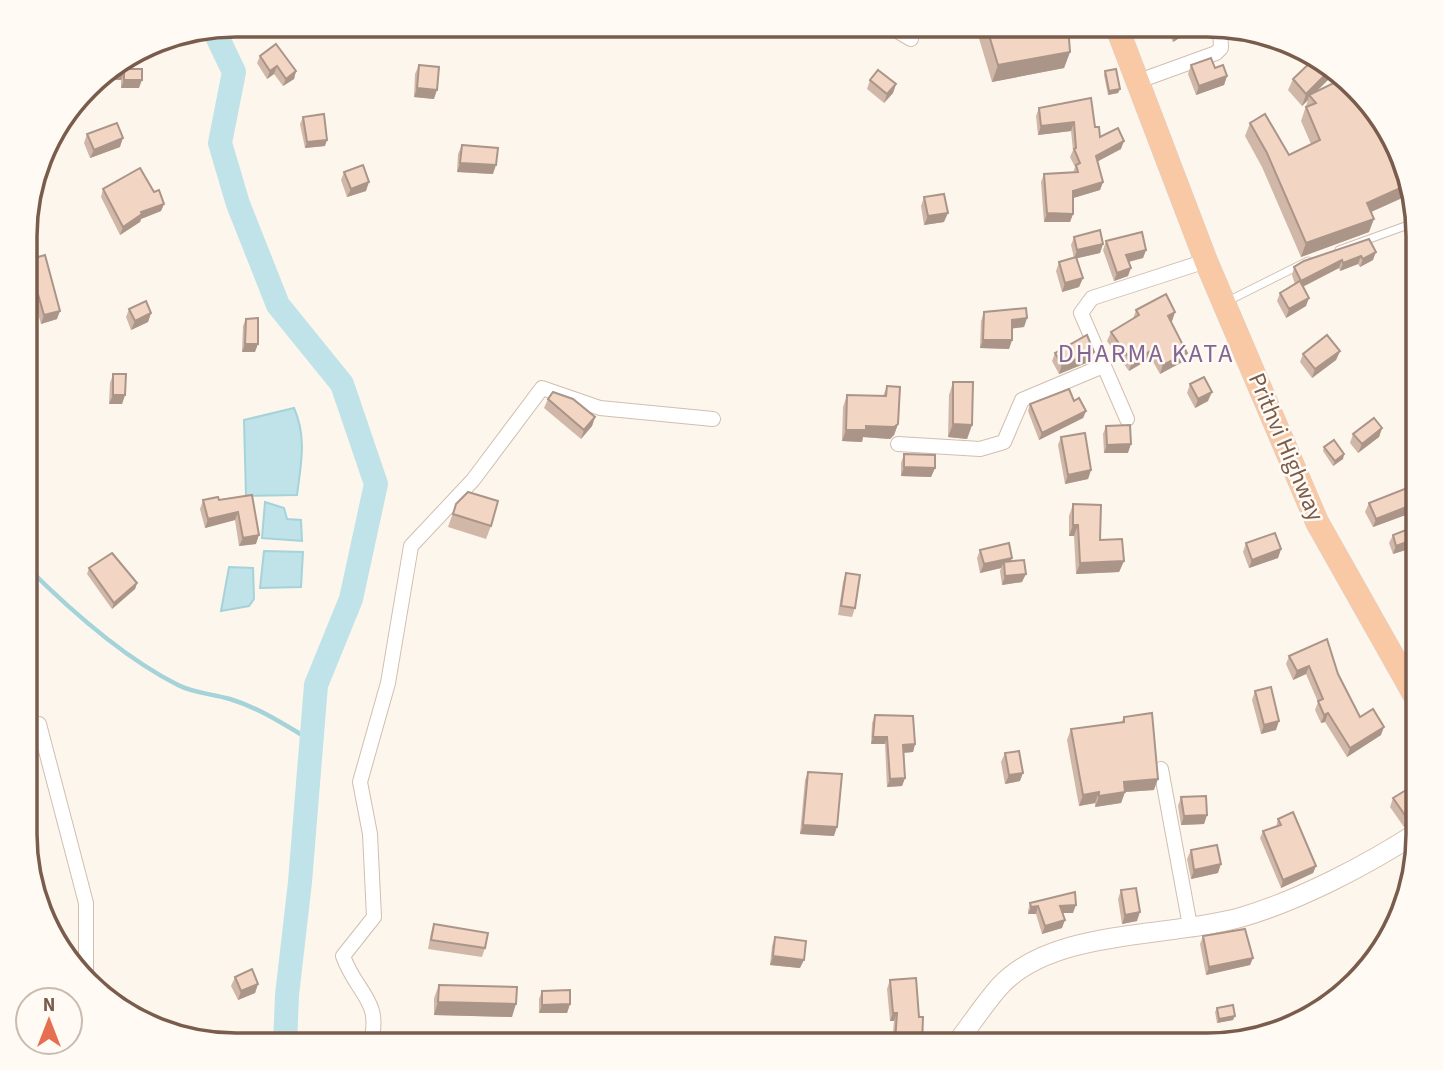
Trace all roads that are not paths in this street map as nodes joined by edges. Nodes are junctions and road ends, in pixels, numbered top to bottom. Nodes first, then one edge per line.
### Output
1 (908, 37) edge
2 (1120, 37) edge
3 (1221, 37) edge
4 (911, 39) dead end
5 (1136, 82) junction
6 (1406, 226) edge
7 (1331, 253) edge
8 (1320, 257) edge
9 (1206, 261) junction
10 (1224, 303) junction
11 (1103, 366) junction
12 (713, 419) dead end
13 (1127, 419) dead end
14 (898, 444) dead end
15 (1406, 680) edge
16 (37, 725) edge
17 (1161, 769) dead end
18 (1406, 839) edge
19 (1190, 926) junction
20 (86, 964) edge
21 (373, 1033) edge
22 (965, 1033) edge

1 - 4 street
2 - 5 highway, Prithvi Highway
3 - 5 street
5 - 9 highway, Prithvi Highway
6 - 7 lane
8 - 10 lane
9 - 10 highway, Prithvi Highway
9 - 11 street
10 - 15 highway, Prithvi Highway
11 - 13 street
11 - 14 street
12 - 21 street
16 - 20 street
17 - 19 street
18 - 19 main road
19 - 22 main road

